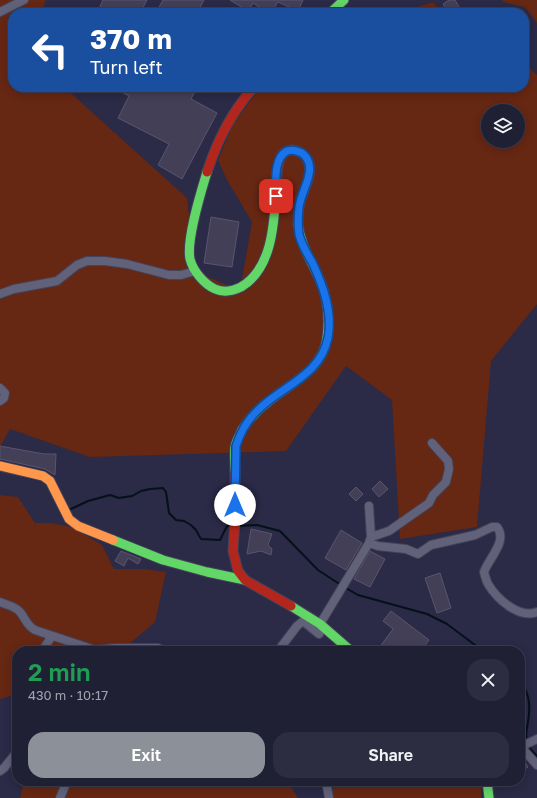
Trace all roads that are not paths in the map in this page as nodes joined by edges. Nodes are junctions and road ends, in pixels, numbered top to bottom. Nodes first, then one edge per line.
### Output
1 (24, 0) edge
2 (0, 12) edge
3 (249, 92) edge
4 (195, 271) junction
5 (0, 294) edge
6 (0, 388) edge
7 (0, 402) edge
8 (432, 443) dead end
9 (0, 466) edge
10 (369, 506) dead end
11 (370, 540) junction
12 (245, 580) junction
13 (0, 602) edge
14 (537, 612) edge
15 (322, 625) junction
16 (52, 636) junction
17 (45, 646) edge
18 (83, 646) edge
19 (282, 646) edge
20 (345, 646) edge
21 (527, 744) edge
22 (12, 758) edge
23 (537, 765) edge
24 (0, 771) edge
25 (65, 786) edge
26 (327, 786) edge
27 (488, 786) edge
28 (60, 798) edge
29 (330, 798) edge
30 (489, 798) edge

1 - 2 street
3 - 4 street
4 - 5 street
4 - 12 street
6 - 7 street
8 - 11 street
9 - 12 street
10 - 11 street
11 - 14 street
11 - 15 street
12 - 15 street
13 - 16 street
15 - 19 street
15 - 20 street
16 - 17 street
16 - 18 street
21 - 23 street
22 - 24 street
25 - 28 street
26 - 29 street
27 - 30 street

